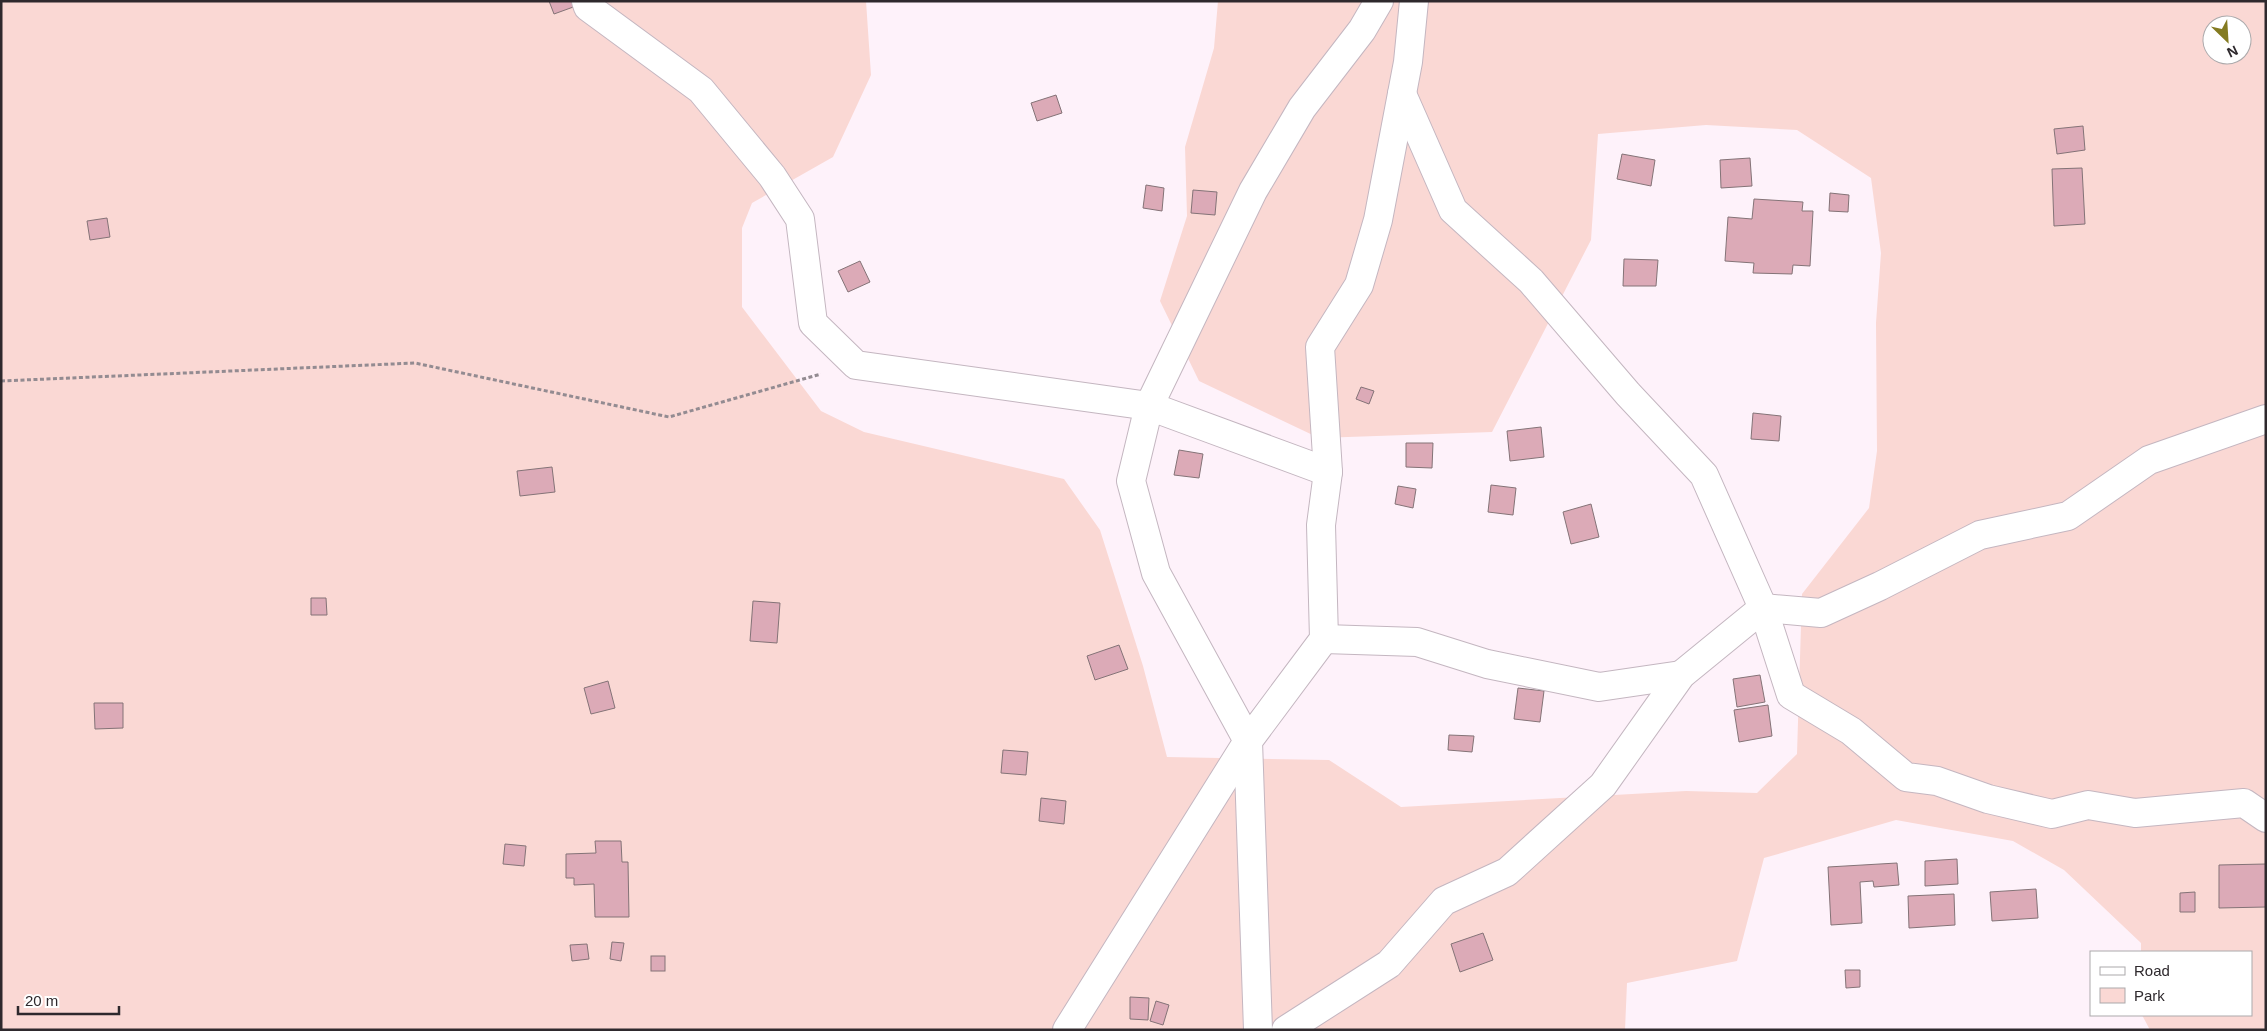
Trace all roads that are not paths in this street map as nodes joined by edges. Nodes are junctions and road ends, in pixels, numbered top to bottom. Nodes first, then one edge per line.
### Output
1 (586, 1) edge
2 (1379, 1) edge
3 (1414, 1) edge
4 (1402, 94) junction
5 (1149, 406) junction
6 (2266, 419) edge
7 (1328, 472) junction
8 (1763, 608) junction
9 (1324, 639) junction
10 (1681, 675) junction
11 (1248, 741) junction
12 (2266, 818) edge
13 (1067, 1030) edge
14 (1258, 1030) edge
15 (1286, 1030) edge

1 - 5 street
2 - 5 street
3 - 4 street
4 - 7 street
4 - 8 street
5 - 7 street
5 - 11 street
6 - 8 street
7 - 9 street
8 - 10 street
8 - 12 street
9 - 10 street
9 - 11 street
10 - 15 street
11 - 13 street
11 - 14 street

